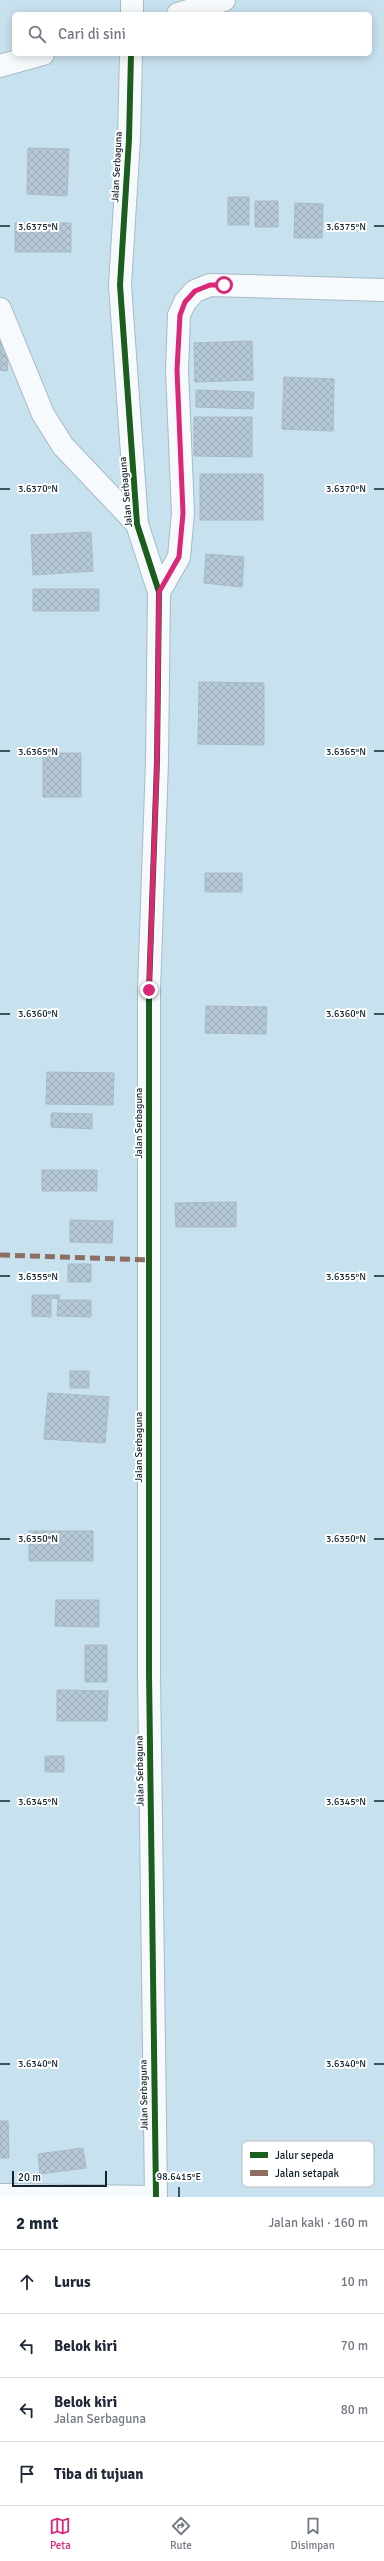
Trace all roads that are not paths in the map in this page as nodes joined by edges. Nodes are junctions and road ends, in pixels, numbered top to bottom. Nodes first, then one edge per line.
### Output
1 (132, 0) edge
2 (224, 0) edge
3 (132, 12) edge
4 (185, 12) edge
5 (36, 56) edge
6 (131, 56) edge
7 (0, 66) edge
8 (384, 290) edge
9 (0, 309) edge
10 (137, 524) junction
11 (159, 592) junction
12 (0, 2195) edge
13 (156, 2197) edge

1 - 3 main road
2 - 4 main road
5 - 7 main road
6 - 10 main road, Jalan Serbaguna
8 - 11 main road
9 - 10 main road
10 - 11 main road, Jalan Serbaguna
11 - 13 main road, Jalan Serbaguna
12 - 13 main road

